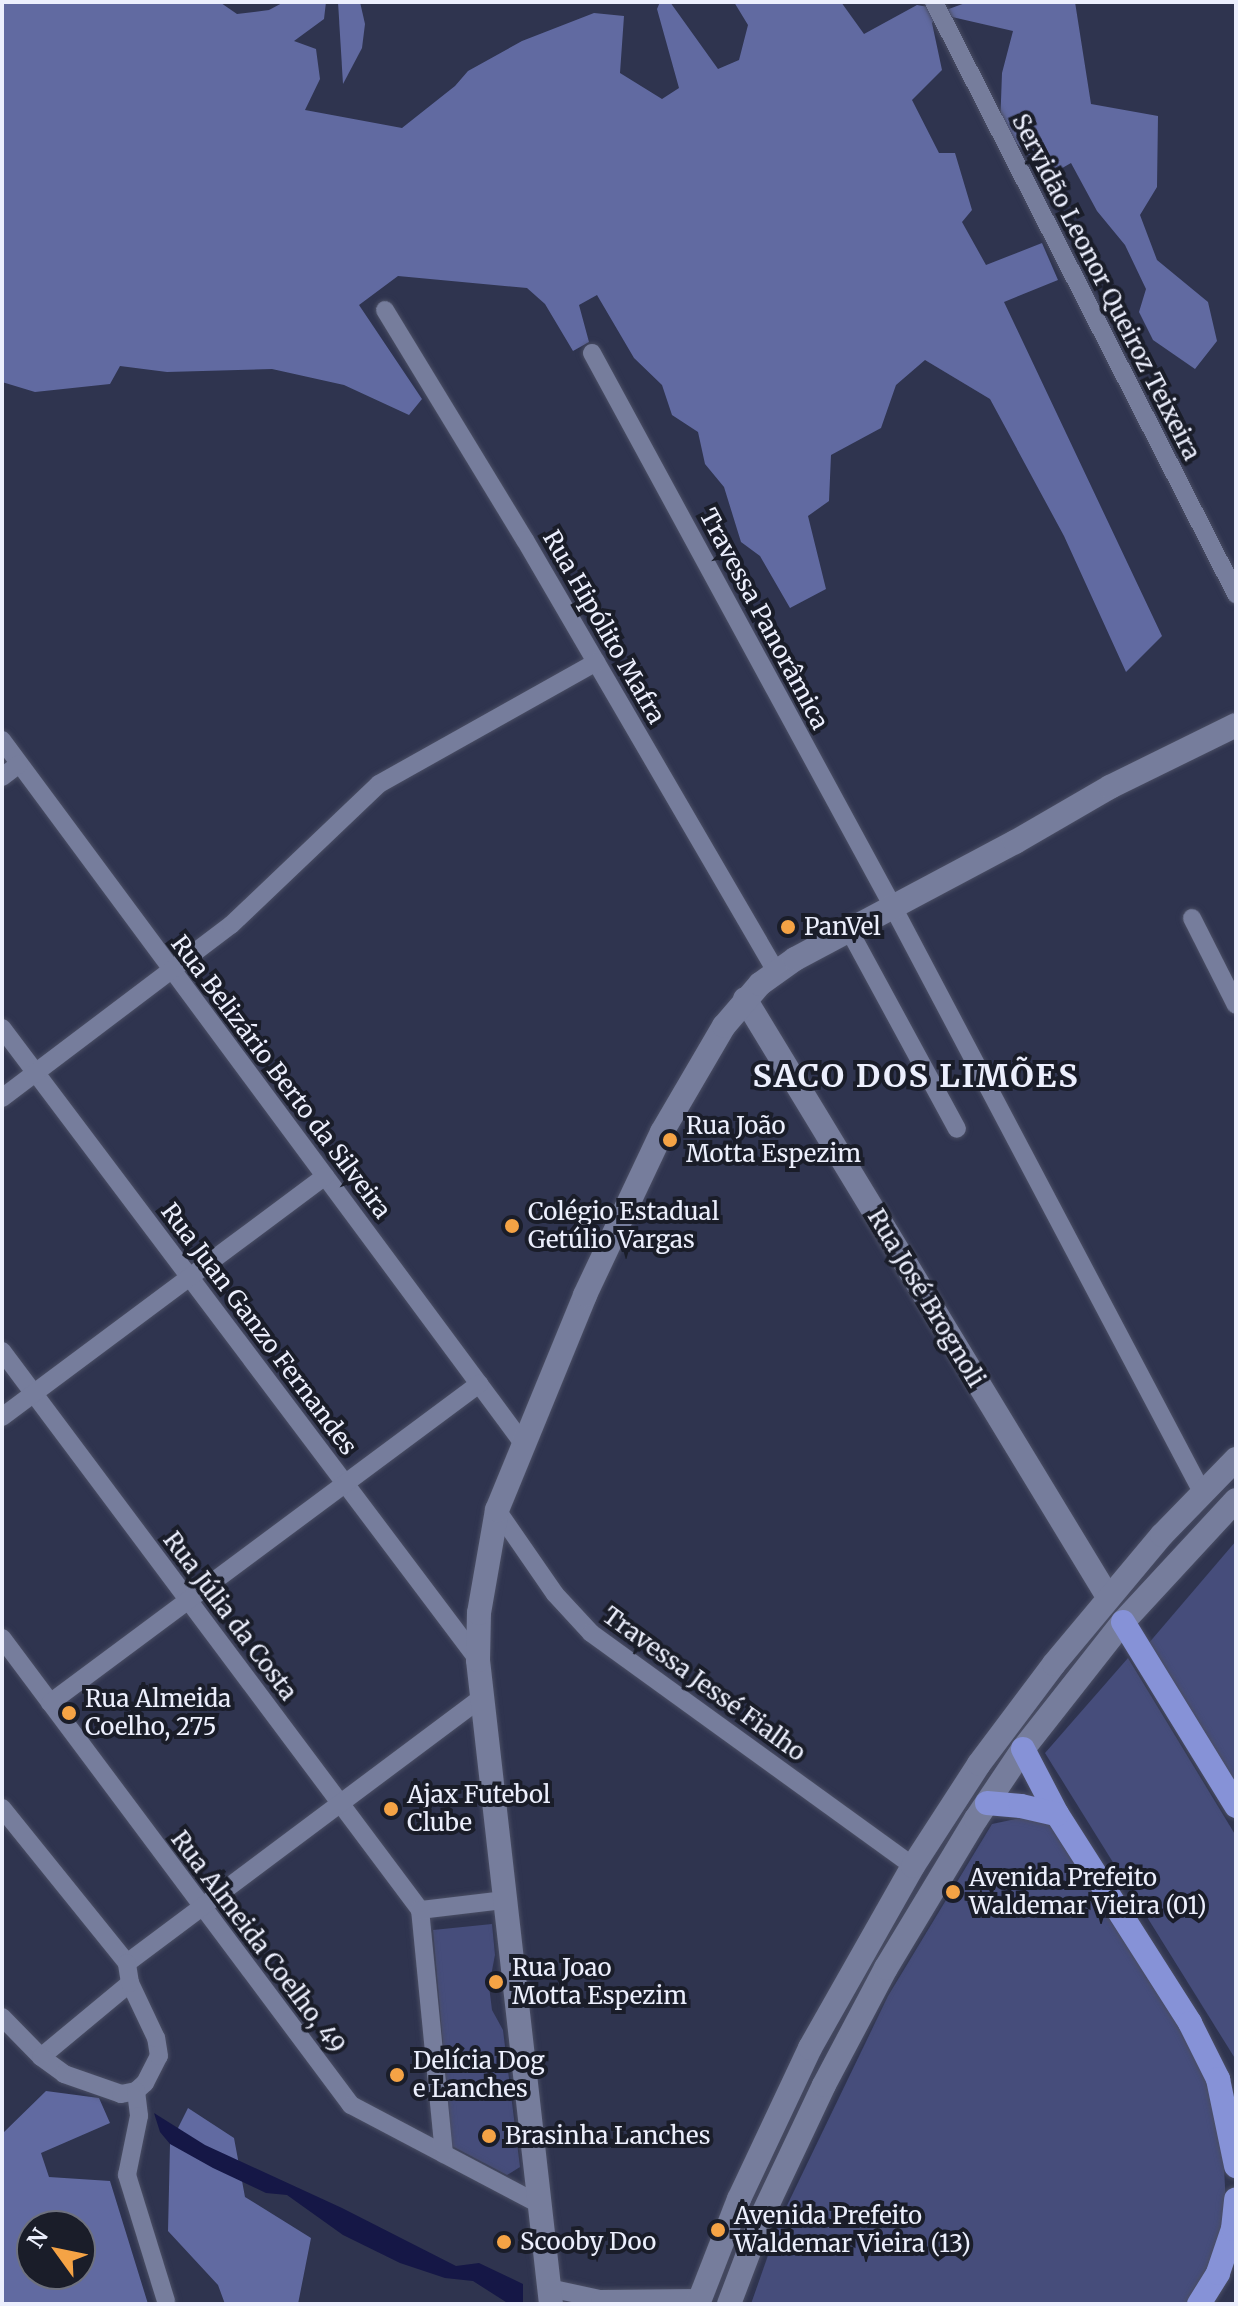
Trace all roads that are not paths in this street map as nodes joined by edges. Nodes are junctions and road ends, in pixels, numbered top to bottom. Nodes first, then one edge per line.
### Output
1 (934, 2) edge
2 (385, 310) dead end
3 (592, 353) dead end
4 (1236, 594) edge
5 (596, 662) junction
6 (1236, 725) edge
7 (2, 740) edge
8 (19, 764) junction
9 (2, 777) edge
10 (893, 907) junction
11 (1192, 918) dead end
12 (849, 930) junction
13 (172, 970) junction
14 (776, 971) junction
15 (745, 999) junction
16 (1236, 1005) edge
17 (2, 1028) edge
18 (36, 1073) junction
19 (2, 1098) edge
20 (957, 1129) dead end
21 (325, 1176) junction
22 (190, 1277) junction
23 (2, 1351) edge
24 (479, 1384) junction
25 (34, 1393) junction
26 (2, 1417) edge
27 (522, 1442) junction
28 (1236, 1459) edge
29 (345, 1483) junction
30 (1202, 1492) junction
31 (1236, 1500) edge
32 (497, 1510) junction
33 (1108, 1597) junction
34 (188, 1600) junction
35 (1123, 1622) junction
36 (2, 1638) edge
37 (478, 1660) junction
38 (483, 1697) junction
39 (50, 1703) junction
40 (1011, 1719) junction
41 (1023, 1749) junction
42 (987, 1803) junction
43 (340, 1804) junction
44 (1236, 1806) edge
45 (2, 1809) edge
46 (1057, 1814) junction
47 (913, 1866) junction
48 (504, 1900) junction
49 (202, 1907) junction
50 (420, 1910) junction
51 (127, 1963) junction
52 (854, 1968) junction
53 (879, 1981) junction
54 (130, 1983) junction
55 (2, 2017) edge
56 (41, 2057) junction
57 (136, 2091) junction
58 (444, 2154) junction
59 (1236, 2166) edge
60 (1236, 2199) edge
61 (537, 2203) junction
62 (550, 2296) edge
63 (166, 2301) dead end
64 (699, 2301) edge
65 (729, 2304) edge
66 (1199, 2304) edge

1 - 4 street, Servidão Leonor Queiroz Teixeira
2 - 5 street, Rua Hipólito Mafra
3 - 10 street, Travessa Panorâmica
5 - 13 street
5 - 14 street, Rua Hipólito Mafra
6 - 10 main road
7 - 8 street, Rua Belizário Berto da Silveira
8 - 9 street
8 - 13 street, Rua Belizário Berto da Silveira
10 - 12 main road
10 - 30 street, Travessa Panorâmica
11 - 16 street
12 - 14 main road
12 - 20 street
13 - 18 street
13 - 21 street, Rua Belizário Berto da Silveira
14 - 15 main road
15 - 27 main road
15 - 33 main road, Rua José Brognoli
17 - 18 street, Rua Juan Ganzo Fernandes
18 - 19 street
18 - 22 street, Rua Juan Ganzo Fernandes
21 - 22 street
21 - 24 street, Rua Belizário Berto da Silveira
22 - 25 street
22 - 29 street, Rua Juan Ganzo Fernandes
23 - 25 street, Rua Júlia da Costa
24 - 27 street, Rua Belizário Berto da Silveira
24 - 29 street
25 - 26 street
25 - 34 street, Rua Júlia da Costa
27 - 32 main road
28 - 30 main road
29 - 34 street
29 - 37 street, Rua Juan Ganzo Fernandes
30 - 33 main road
31 - 35 main road
32 - 37 main road
32 - 47 street, Travessa Jessé Fialho
33 - 35 main road, Rua José Brognoli
33 - 40 main road
34 - 39 street
34 - 43 street, Rua Júlia da Costa
35 - 41 main road
35 - 44 highway
36 - 39 street, Rua Almeida Coelho, 49
37 - 38 main road
38 - 43 street
38 - 48 main road
39 - 49 street, Rua Almeida Coelho, 49
40 - 41 main road
40 - 47 main road
41 - 42 main road
41 - 46 highway
42 - 46 highway
42 - 53 main road
43 - 49 street
43 - 50 street, Rua Júlia da Costa
45 - 51 street
46 - 59 highway
47 - 52 main road
48 - 50 street
48 - 61 main road
49 - 51 street
49 - 58 street, Rua Almeida Coelho, 49
50 - 58 street
51 - 54 street
52 - 53 main road
52 - 64 main road
53 - 65 main road
54 - 56 street
54 - 57 street
55 - 56 street
56 - 57 street
57 - 63 street
58 - 61 street, Rua Almeida Coelho, 49
60 - 66 highway
61 - 62 main road
62 - 64 street

